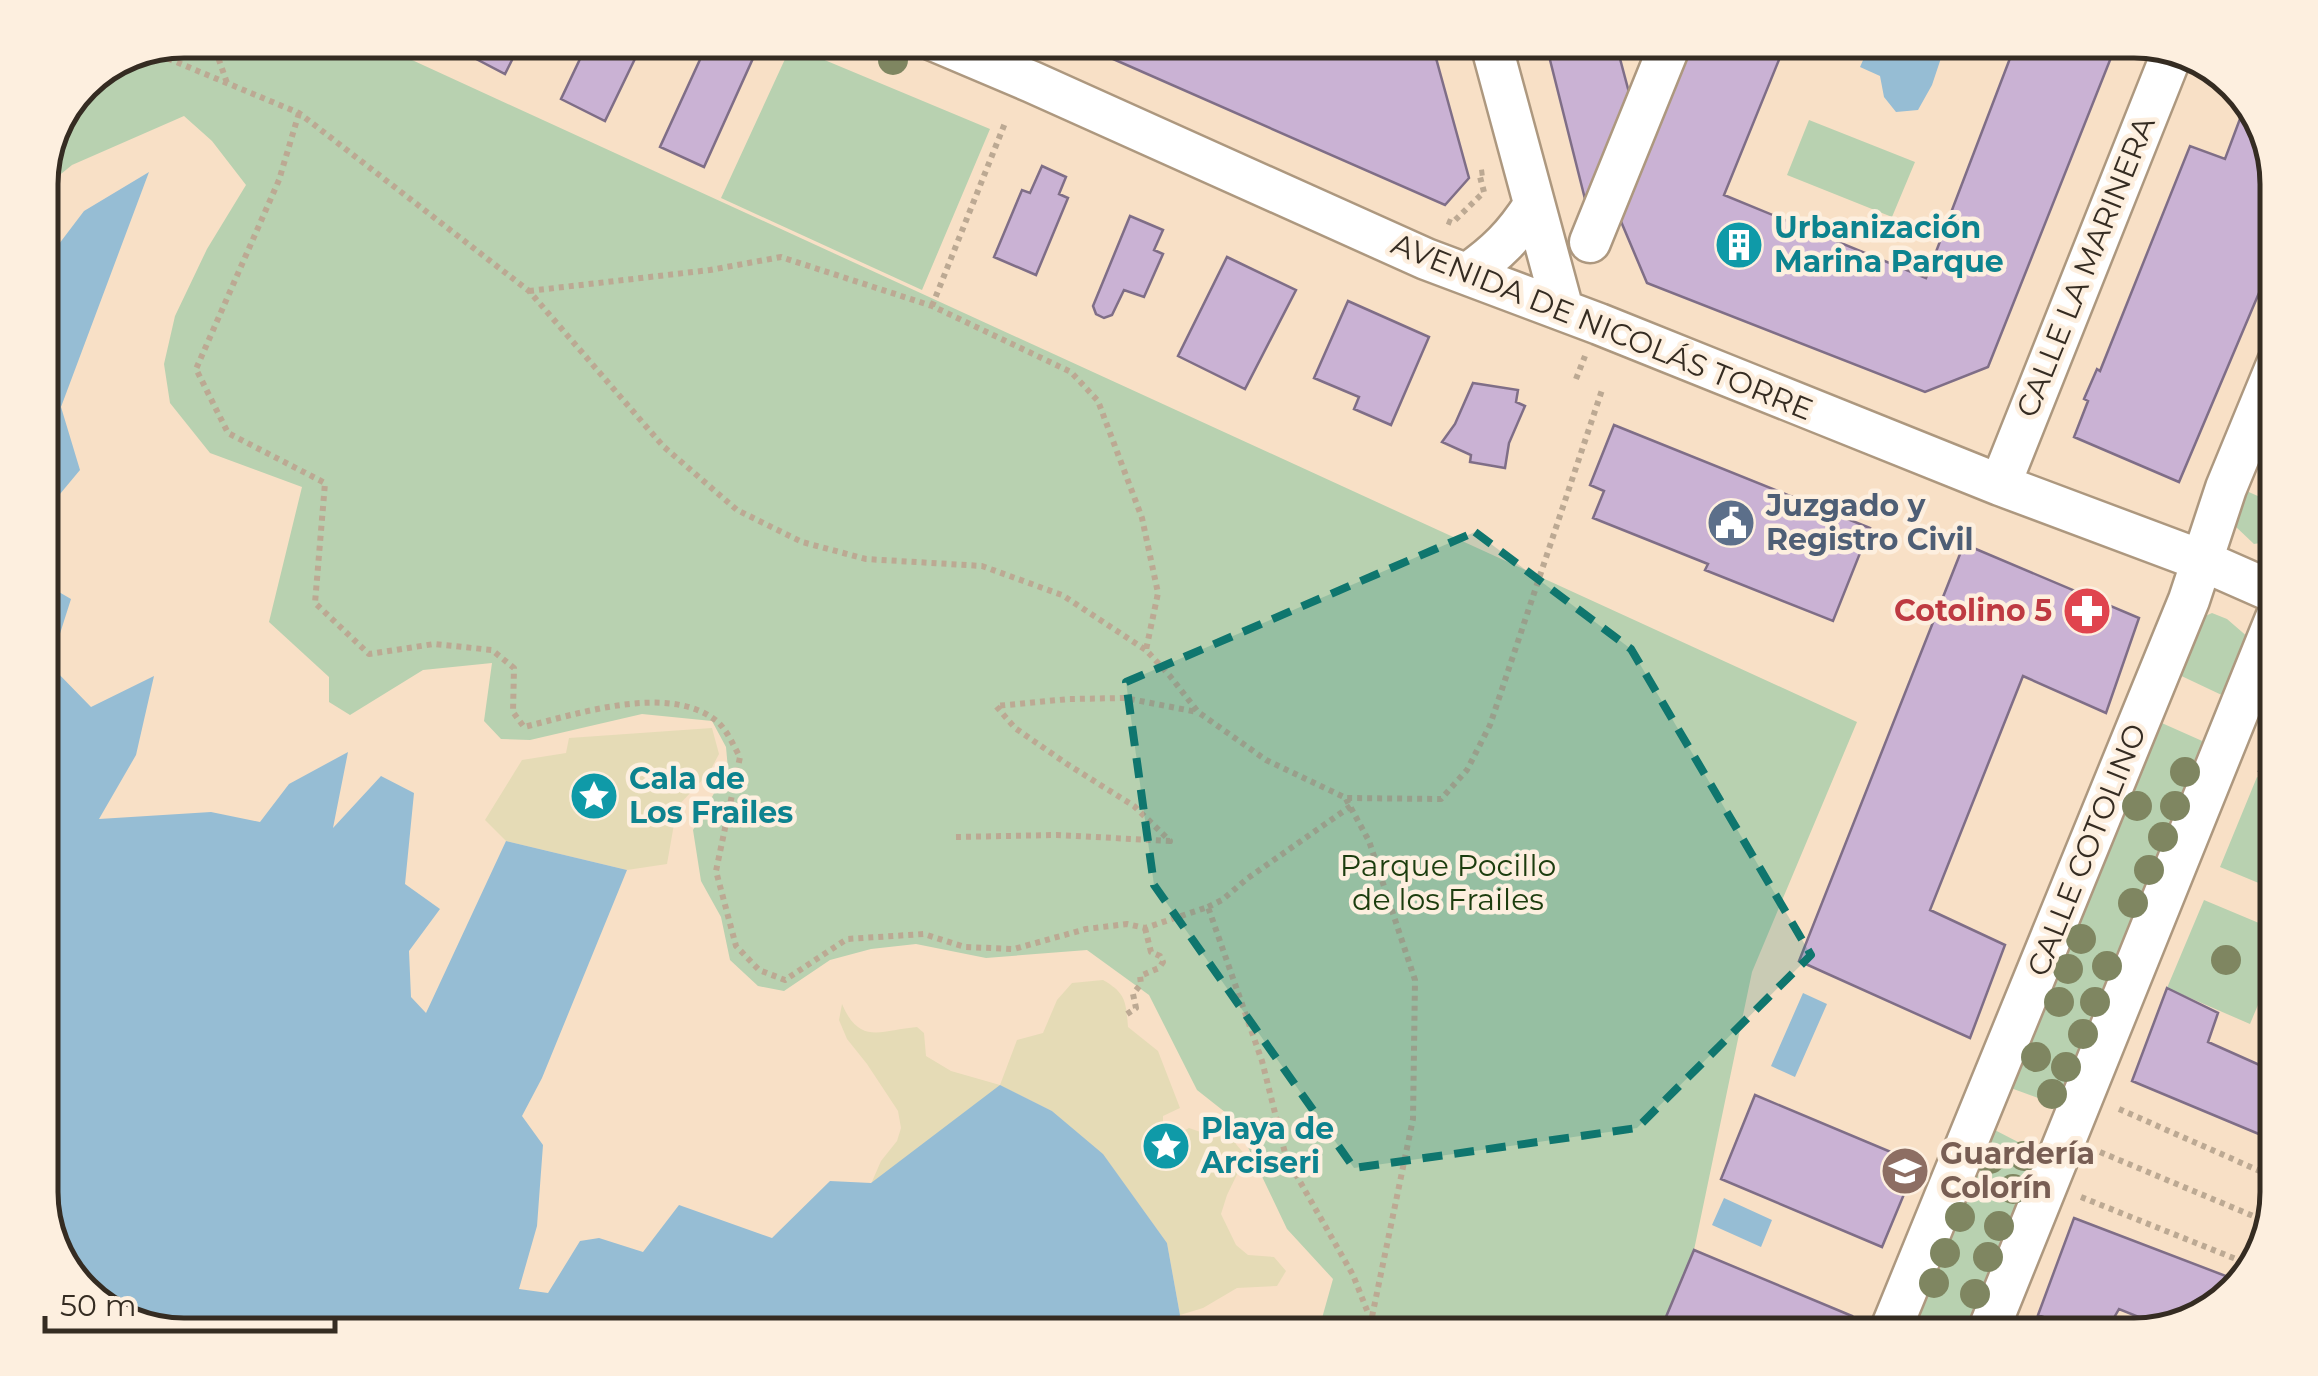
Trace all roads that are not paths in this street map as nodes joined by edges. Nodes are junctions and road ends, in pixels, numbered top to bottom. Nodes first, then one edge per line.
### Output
1 (973, 57) edge
2 (1028, 57) edge
3 (1495, 57) edge
4 (1665, 57) edge
5 (2169, 63) edge
6 (1032, 82) junction
7 (1534, 206) junction
8 (1590, 242) dead end
9 (1467, 274) junction
10 (1563, 310) junction
11 (2260, 406) edge
12 (2000, 485) junction
13 (2202, 561) junction
14 (2260, 586) edge
15 (2260, 658) edge
16 (1895, 1318) edge
17 (1993, 1318) edge

1 - 6 street, AVENIDA DE NICOLÁS TORRE
2 - 6 street
3 - 7 street
4 - 8 street
5 - 12 street, CALLE LA MARINERA
6 - 9 street, AVENIDA DE NICOLÁS TORRE
7 - 9 street
7 - 10 street
9 - 10 street, AVENIDA DE NICOLÁS TORRE
10 - 12 street, AVENIDA DE NICOLÁS TORRE
11 - 13 street, CALLE COTOLINO
12 - 13 street, AVENIDA DE NICOLÁS TORRE
13 - 14 street, AVENIDA DE NICOLÁS TORRE
13 - 16 street, CALLE COTOLINO
15 - 17 street

